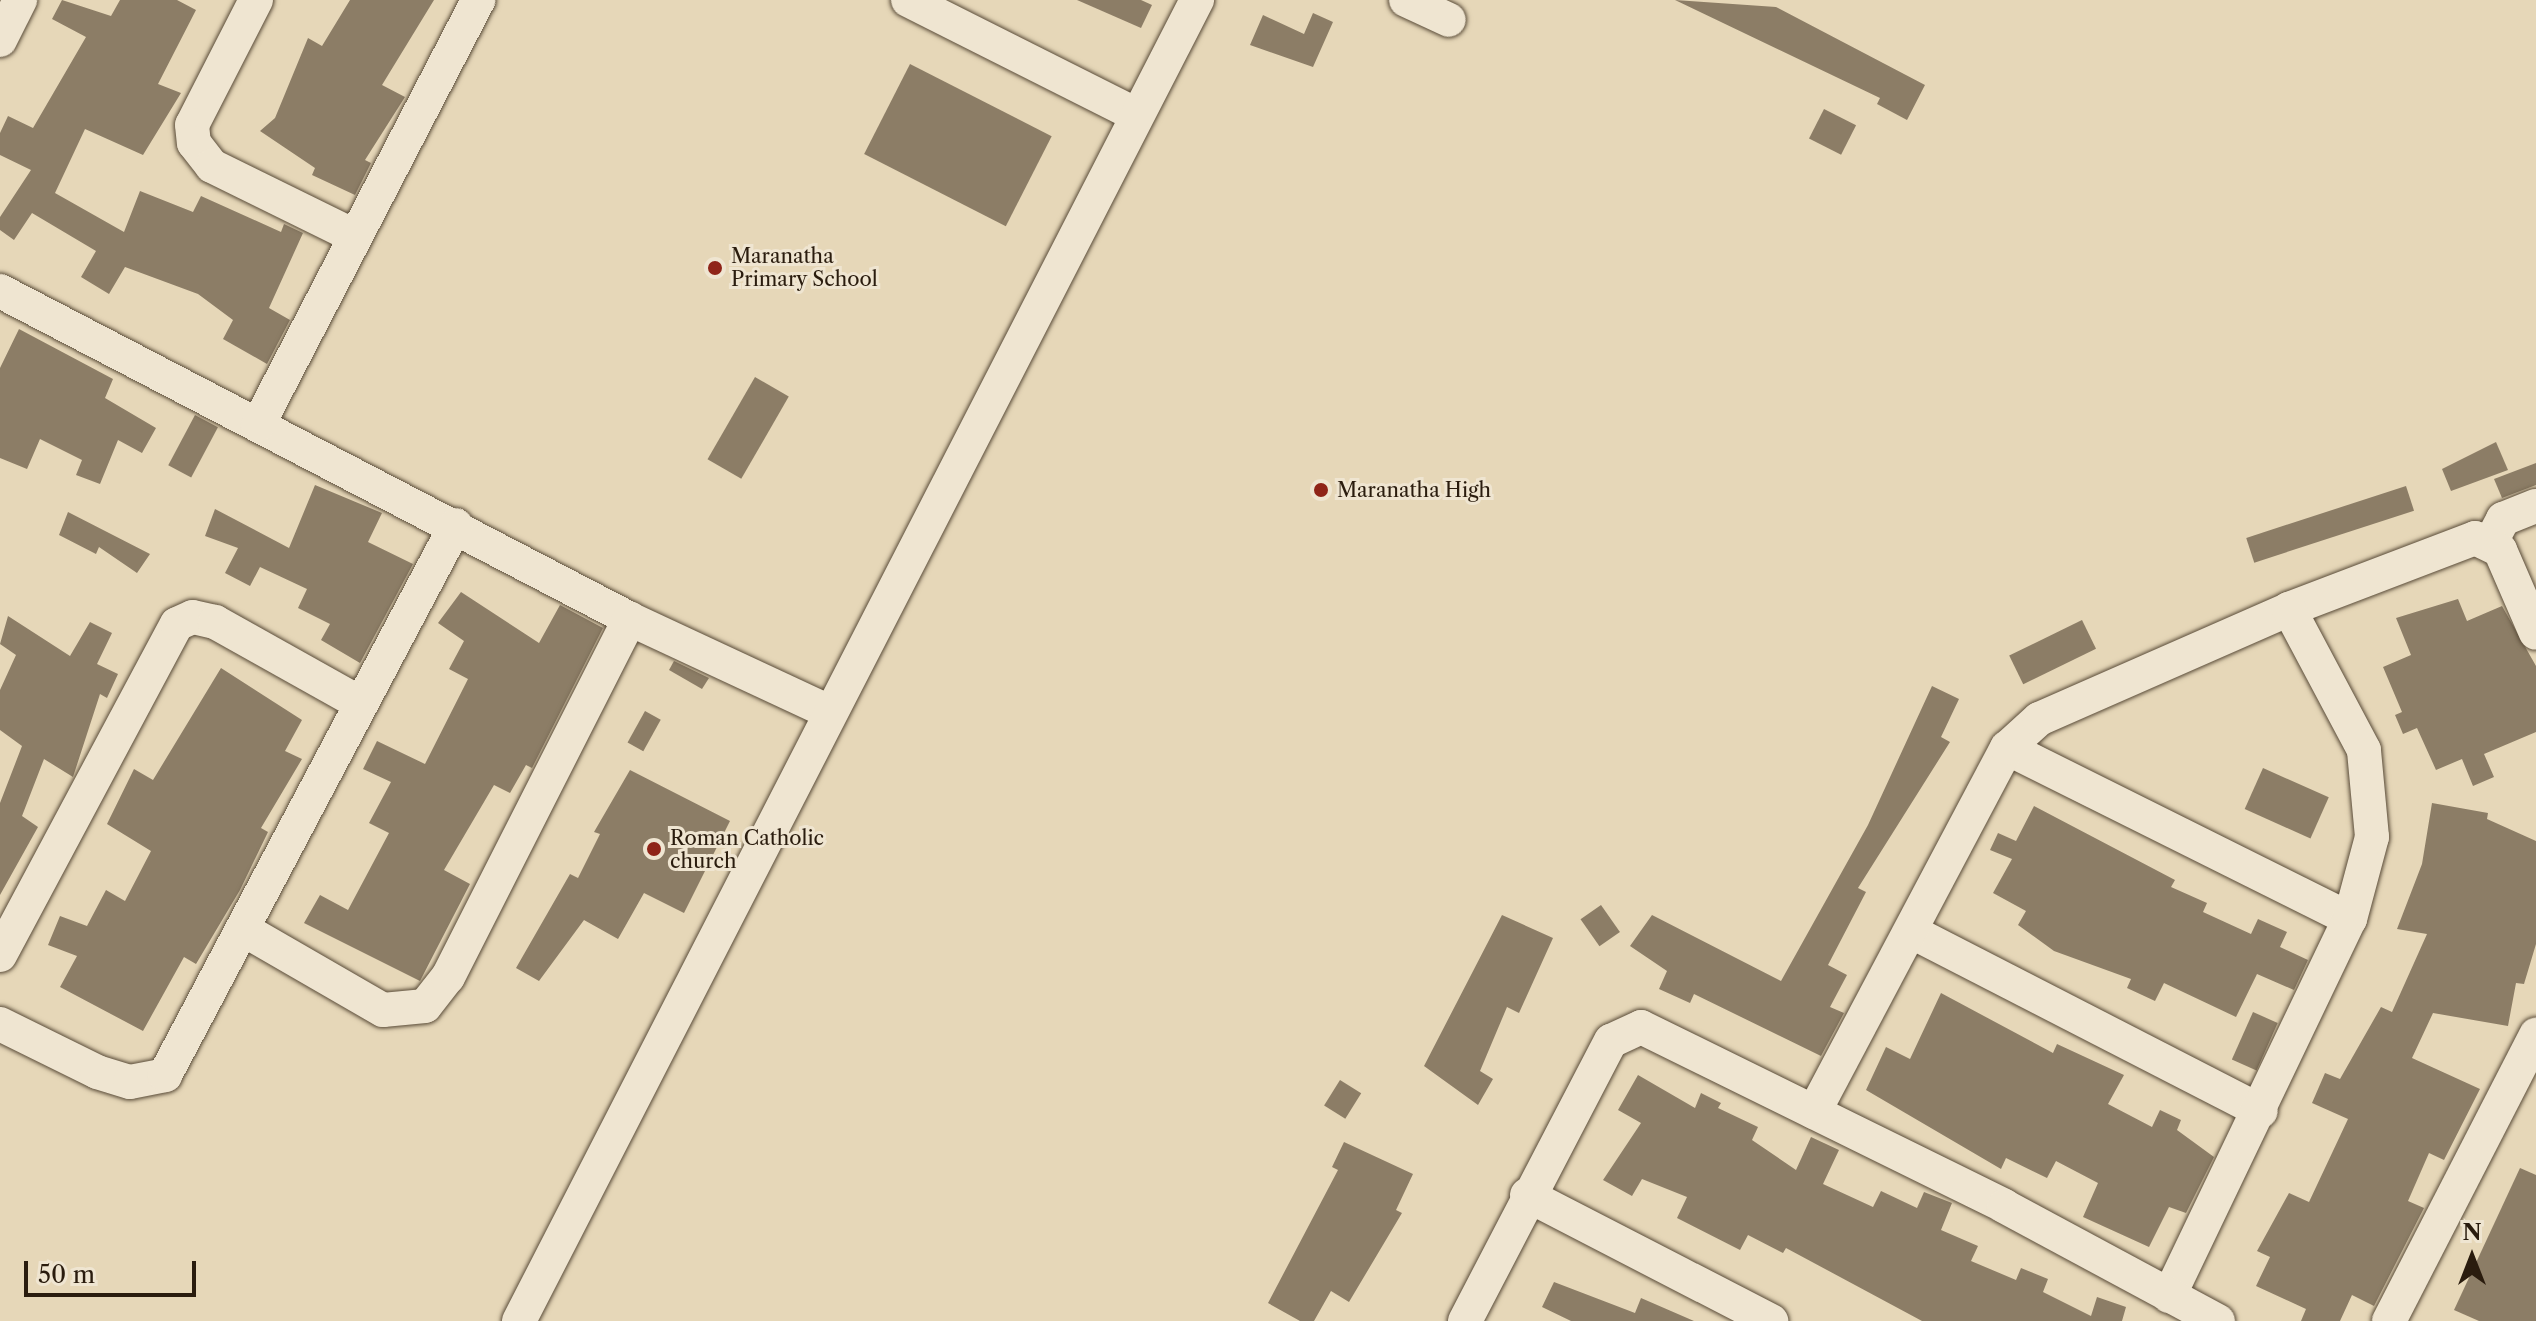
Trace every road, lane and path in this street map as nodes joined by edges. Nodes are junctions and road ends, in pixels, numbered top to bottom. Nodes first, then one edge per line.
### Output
1 (20, 0) edge
2 (256, 0) edge
3 (478, 0) edge
4 (908, 0) edge
5 (1197, 0) edge
6 (1406, 0) edge
7 (1449, 20) dead end
8 (0, 40) edge
9 (1135, 114) junction
10 (354, 236) junction
11 (0, 291) edge
12 (258, 425) junction
13 (2536, 506) edge
14 (456, 525) junction
15 (2492, 540) junction
16 (2289, 609) junction
17 (630, 619) junction
18 (2536, 633) edge
19 (358, 702) junction
20 (827, 711) junction
21 (2007, 748) junction
22 (2350, 919) junction
23 (246, 931) junction
24 (1912, 932) junction
25 (0, 955) edge
26 (0, 1024) edge
27 (2536, 1035) edge
28 (2261, 1111) junction
29 (1814, 1112) junction
30 (1527, 1195) junction
31 (2169, 1296) junction
32 (519, 1321) edge
33 (1465, 1321) edge
34 (1771, 1321) edge
35 (2218, 1321) edge
36 (2389, 1321) edge

1 - 8 street
2 - 10 street
3 - 10 street
4 - 9 street
5 - 9 street
6 - 7 street
9 - 20 street
10 - 12 street
11 - 12 street
12 - 14 street
13 - 15 street
14 - 17 street
14 - 19 street
15 - 16 street
15 - 18 street
16 - 21 street
16 - 22 street
17 - 20 street
17 - 23 street
19 - 23 street
19 - 25 street
20 - 32 street
21 - 22 street
21 - 24 street
22 - 28 street
23 - 26 street
24 - 28 street
24 - 29 street
27 - 36 street
28 - 31 street
29 - 30 street
29 - 31 street
30 - 33 street
30 - 34 street
31 - 35 street

